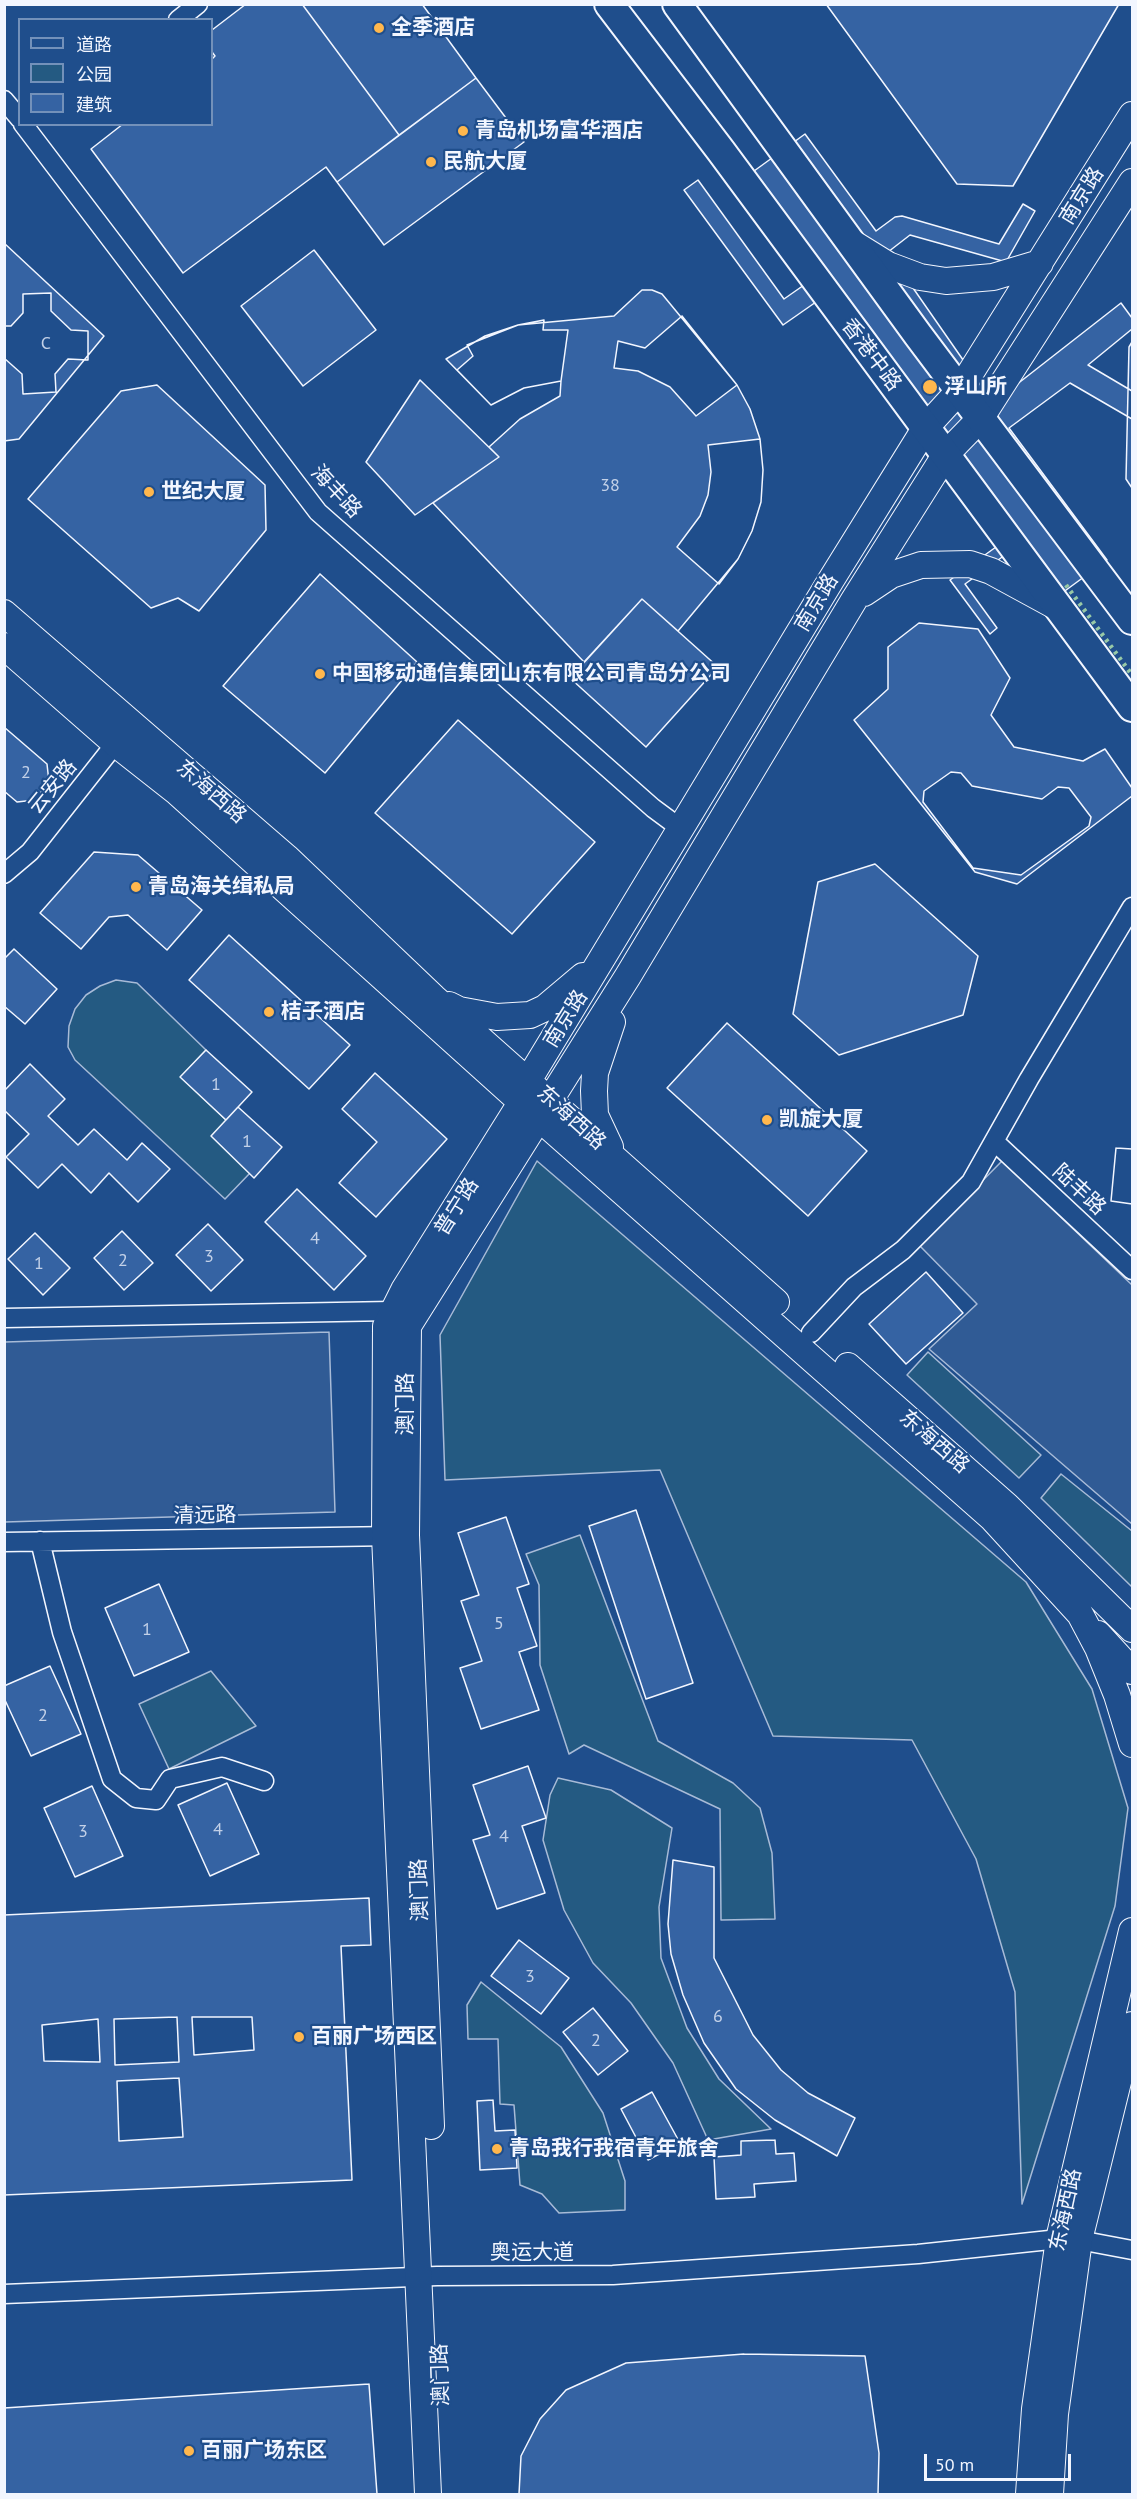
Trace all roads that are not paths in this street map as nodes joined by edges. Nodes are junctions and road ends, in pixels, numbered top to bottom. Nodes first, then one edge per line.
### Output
1 (198, 4) edge
2 (609, 4) edge
3 (677, 4) edge
4 (180, 18) edge
5 (4, 100) edge
6 (18, 115) edge
7 (1132, 115) edge
8 (28, 126) edge
9 (1132, 182) edge
10 (848, 240) junction
11 (1040, 263) junction
12 (959, 392) junction
13 (980, 419) junction
14 (926, 428) junction
15 (946, 454) junction
16 (854, 600) junction
17 (1059, 608) junction
18 (4, 613) edge
19 (1132, 620) edge
20 (4, 646) edge
21 (1132, 707) edge
22 (131, 723) junction
23 (116, 744) junction
24 (680, 828) junction
25 (4, 874) edge
26 (1132, 907) edge
27 (601, 959) junction
28 (628, 976) junction
29 (434, 998) junction
30 (535, 1100) junction
31 (994, 1142) junction
32 (620, 1162) junction
33 (1132, 1270) edge
34 (404, 1310) junction
35 (4, 1318) edge
36 (811, 1333) junction
37 (395, 1536) junction
38 (40, 1541) junction
39 (4, 1542) edge
40 (1080, 1614) junction
41 (1132, 1629) edge
42 (1132, 1671) edge
43 (1132, 1744) edge
44 (264, 1781) dead end
45 (1132, 1931) edge
46 (1132, 2025) edge
47 (1069, 2240) junction
48 (1132, 2250) edge
49 (428, 2276) junction
50 (4, 2294) edge
51 (428, 2494) edge
52 (446, 2494) edge
53 (1029, 2494) edge
54 (1050, 2494) edge

1 - 4 street
2 - 14 main road, 香港中路
3 - 10 main road
5 - 6 street, 海丰路
7 - 11 main road, 南京路
8 - 24 street, 海丰路
9 - 13 main road, 南京路
10 - 11 main road
10 - 12 main road
11 - 12 main road, 南京路
12 - 13 main road
12 - 14 main road, 南京路
13 - 15 main road, 南京路
13 - 19 main road
14 - 15 main road, 香港中路
14 - 24 main road, 南京路
15 - 16 main road, 南京路
15 - 17 main road, 香港中路
16 - 17 main road
16 - 28 main road, 南京路
17 - 21 main road, 香港中路
18 - 22 main road, 东海西路
20 - 23 main road, 东海西路
22 - 23 street, 云安路
22 - 29 main road, 东海西路
23 - 25 street, 云安路
23 - 30 main road, 东海西路
24 - 27 main road, 南京路
26 - 31 street
27 - 29 main road
27 - 30 main road, 南京路
28 - 30 main road, 南京路
28 - 32 main road
29 - 30 main road, 东海西路
30 - 32 main road, 东海西路
30 - 34 main road, 普宁路
30 - 40 main road, 东海西路
31 - 33 street, 陆丰路
31 - 36 street
32 - 36 main road, 东海西路
34 - 35 street
34 - 37 main road, 澳门路
36 - 41 main road, 东海西路
37 - 38 street, 清远路
37 - 49 main road, 澳门路
38 - 39 street, 清远路
38 - 44 street
40 - 42 main road
40 - 43 main road, 东海西路
45 - 47 main road, 东海西路
46 - 47 main road, 东海西路
47 - 48 street, 奥运大道
47 - 49 street, 奥运大道
47 - 53 main road, 东海西路
47 - 54 main road, 东海西路
49 - 50 street, 奥运大道
49 - 51 main road, 澳门路
49 - 52 main road, 澳门路

